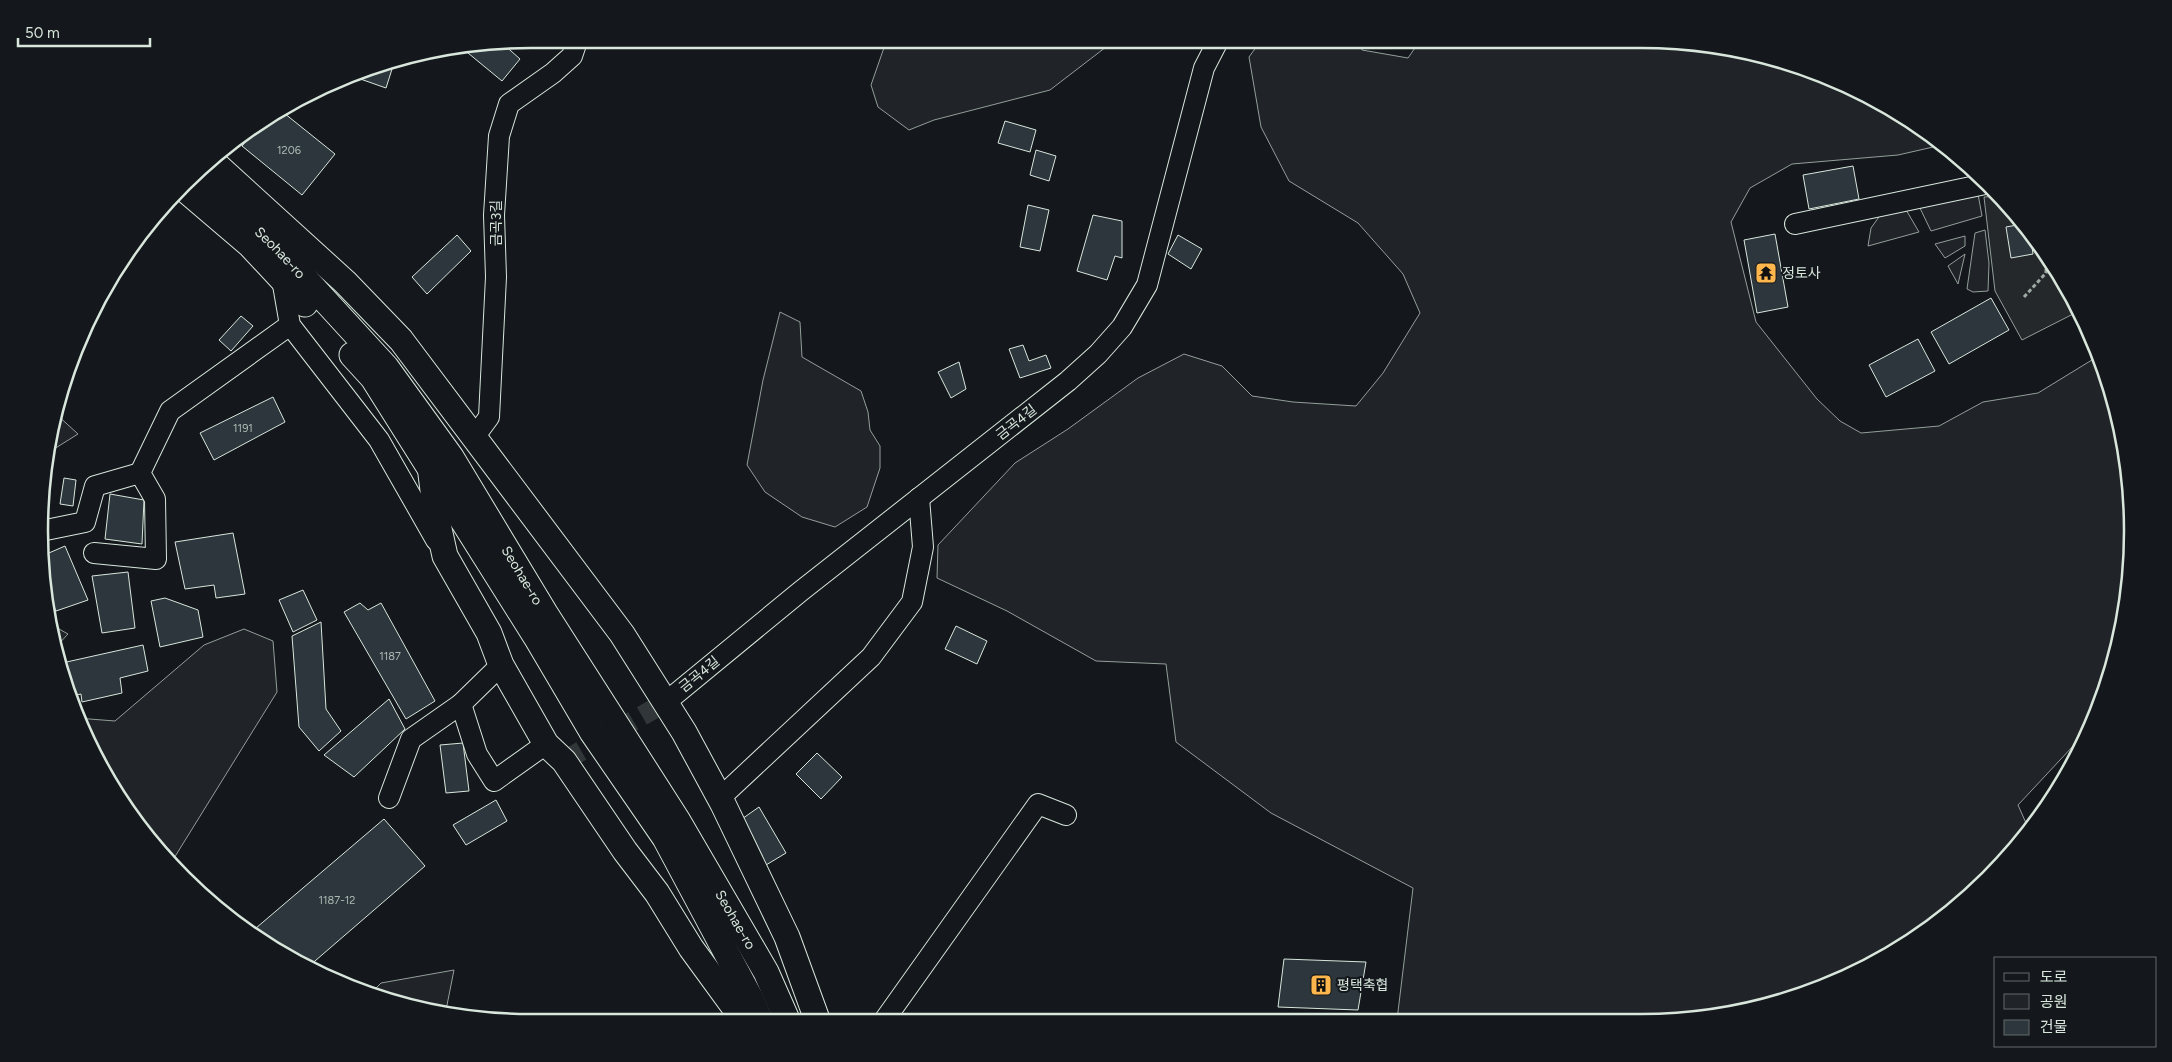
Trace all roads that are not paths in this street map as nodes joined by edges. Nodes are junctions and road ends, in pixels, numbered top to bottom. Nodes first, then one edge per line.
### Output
1 (575, 48) edge
2 (1214, 48) edge
3 (216, 164) edge
4 (201, 178) edge
5 (1980, 186) edge
6 (187, 191) edge
7 (1795, 224) dead end
8 (282, 279) junction
9 (290, 325) junction
10 (475, 436) junction
11 (430, 467) junction
12 (140, 473) junction
13 (919, 498) junction
14 (48, 530) edge
15 (94, 553) dead end
16 (445, 556) junction
17 (501, 665) junction
18 (666, 702) junction
19 (461, 704) junction
20 (546, 744) junction
21 (389, 798) dead end
22 (720, 798) junction
23 (1066, 816) dead end
24 (739, 1014) edge
25 (758, 1014) edge
26 (784, 1014) edge
27 (815, 1014) edge
28 (889, 1014) edge

1 - 10 street, 금곡3길
2 - 13 street, 금곡4길
3 - 10 main road
4 - 26 main road, Seohae-ro
5 - 7 street
6 - 8 main road, Seohae-ro
8 - 9 street
8 - 11 main road, Seohae-ro
9 - 12 street
9 - 16 street
10 - 18 main road
11 - 16 main road
11 - 25 main road, Seohae-ro
12 - 14 street
12 - 15 street
13 - 18 street, 금곡4길
13 - 22 street
16 - 17 main road
17 - 19 street
17 - 20 main road
18 - 22 main road
19 - 20 street
19 - 21 street
20 - 24 main road
22 - 27 main road
23 - 28 street

